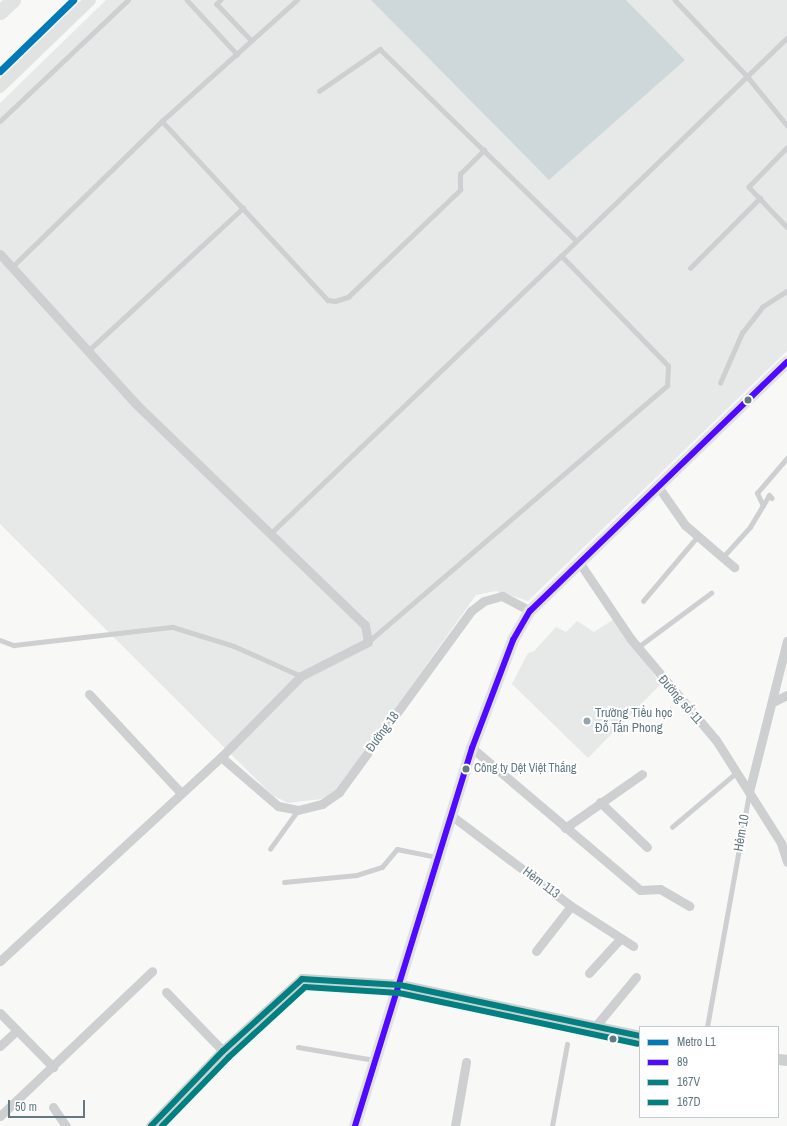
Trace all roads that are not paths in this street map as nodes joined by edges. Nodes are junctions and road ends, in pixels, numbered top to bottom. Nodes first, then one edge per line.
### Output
1 (12, 0) edge
2 (90, 0) edge
3 (128, 0) edge
4 (187, 0) edge
5 (221, 0) edge
6 (296, 0) edge
7 (675, 0) edge
8 (0, 12) edge
9 (787, 38) edge
10 (252, 40) junction
11 (236, 54) junction
12 (747, 76) junction
13 (0, 87) edge
14 (319, 91) dead end
15 (0, 121) edge
16 (162, 121) junction
17 (787, 125) edge
18 (787, 148) edge
19 (484, 150) junction
20 (760, 198) junction
21 (243, 208) junction
22 (787, 227) edge
23 (576, 240) junction
24 (0, 254) edge
25 (561, 256) junction
26 (12, 267) junction
27 (690, 268) dead end
28 (787, 291) edge
29 (88, 351) junction
30 (787, 362) edge
31 (720, 382) dead end
32 (787, 458) edge
33 (659, 488) junction
34 (772, 498) dead end
35 (763, 506) junction
36 (270, 534) junction
37 (697, 537) junction
38 (723, 557) junction
39 (579, 562) junction
40 (734, 567) dead end
41 (711, 593) dead end
42 (643, 601) dead end
43 (530, 611) junction
44 (0, 640) edge
45 (787, 641) edge
46 (368, 642) junction
47 (638, 647) junction
48 (301, 676) junction
49 (89, 694) dead end
50 (787, 695) edge
51 (775, 701) junction
52 (472, 748) junction
53 (221, 757) junction
54 (736, 773) junction
55 (642, 774) dead end
56 (749, 792) junction
57 (181, 793) junction
58 (600, 802) junction
59 (298, 810) junction
60 (452, 816) junction
61 (672, 827) dead end
62 (565, 828) junction
63 (647, 847) dead end
64 (785, 847) edge
65 (270, 849) dead end
66 (441, 858) junction
67 (787, 862) edge
68 (284, 882) dead end
69 (571, 906) junction
70 (690, 906) dead end
71 (621, 938) junction
72 (633, 946) dead end
73 (536, 951) dead end
74 (0, 961) edge
75 (152, 971) dead end
76 (589, 973) dead end
77 (636, 977) dead end
78 (400, 986) junction
79 (166, 992) dead end
80 (0, 1013) edge
81 (707, 1026) edge
82 (594, 1028) junction
83 (17, 1030) junction
84 (639, 1036) edge
85 (567, 1044) dead end
86 (0, 1046) edge
87 (298, 1047) dead end
88 (223, 1051) junction
89 (376, 1060) junction
90 (466, 1062) dead end
91 (53, 1067) junction
92 (53, 1108) dead end
93 (0, 1116) edge
94 (66, 1126) edge
95 (150, 1126) edge
96 (355, 1126) edge
97 (455, 1126) edge
98 (552, 1126) edge

1 - 8 highway
2 - 13 main road
3 - 15 lane
4 - 11 lane
5 - 10 lane
6 - 10 lane
7 - 12 lane
9 - 12 lane
10 - 11 lane
11 - 16 lane
12 - 17 lane
12 - 23 lane
14 - 19 lane
16 - 21 lane
16 - 26 lane
18 - 20 lane
19 - 21 lane
19 - 23 lane
20 - 22 lane
20 - 27 lane
21 - 29 lane
23 - 25 lane
24 - 26 street
25 - 36 lane
25 - 46 lane
26 - 29 street
28 - 31 lane
29 - 36 street
30 - 33 main road
32 - 35 lane
33 - 37 street
33 - 39 main road
34 - 35 lane
35 - 38 lane
36 - 46 street
37 - 38 street
37 - 42 lane
38 - 40 street
39 - 43 main road
39 - 47 street, Đường số 11
41 - 47 lane
43 - 52 main road
43 - 59 street, Đường 18
44 - 48 lane
45 - 51 street, Hẻm 10
46 - 48 street
47 - 54 street, Đường số 11
48 - 53 street
49 - 57 street
50 - 51 street
51 - 56 street, Hẻm 10
52 - 60 main road
52 - 62 street
53 - 57 street
53 - 59 street, Đường 18
54 - 56 street, Đường số 11
54 - 61 lane
55 - 58 street
56 - 64 street, Đường số 11
56 - 81 lane, Hẻm 10
57 - 74 street
58 - 62 street
58 - 63 street
59 - 65 lane
60 - 66 main road
60 - 69 street, Hẻm 113
62 - 70 street
64 - 67 street, Đường số 11
66 - 68 lane
66 - 78 main road
69 - 71 street, Hẻm 113
69 - 73 street
71 - 72 street, Hẻm 113
71 - 76 street
75 - 91 street
77 - 82 street
78 - 82 street
78 - 88 street
78 - 89 main road
79 - 88 street
80 - 83 street
82 - 84 street
83 - 86 street
83 - 91 street
85 - 98 lane
87 - 89 lane
88 - 95 street
89 - 96 main road
90 - 97 street
91 - 93 street
92 - 94 street

